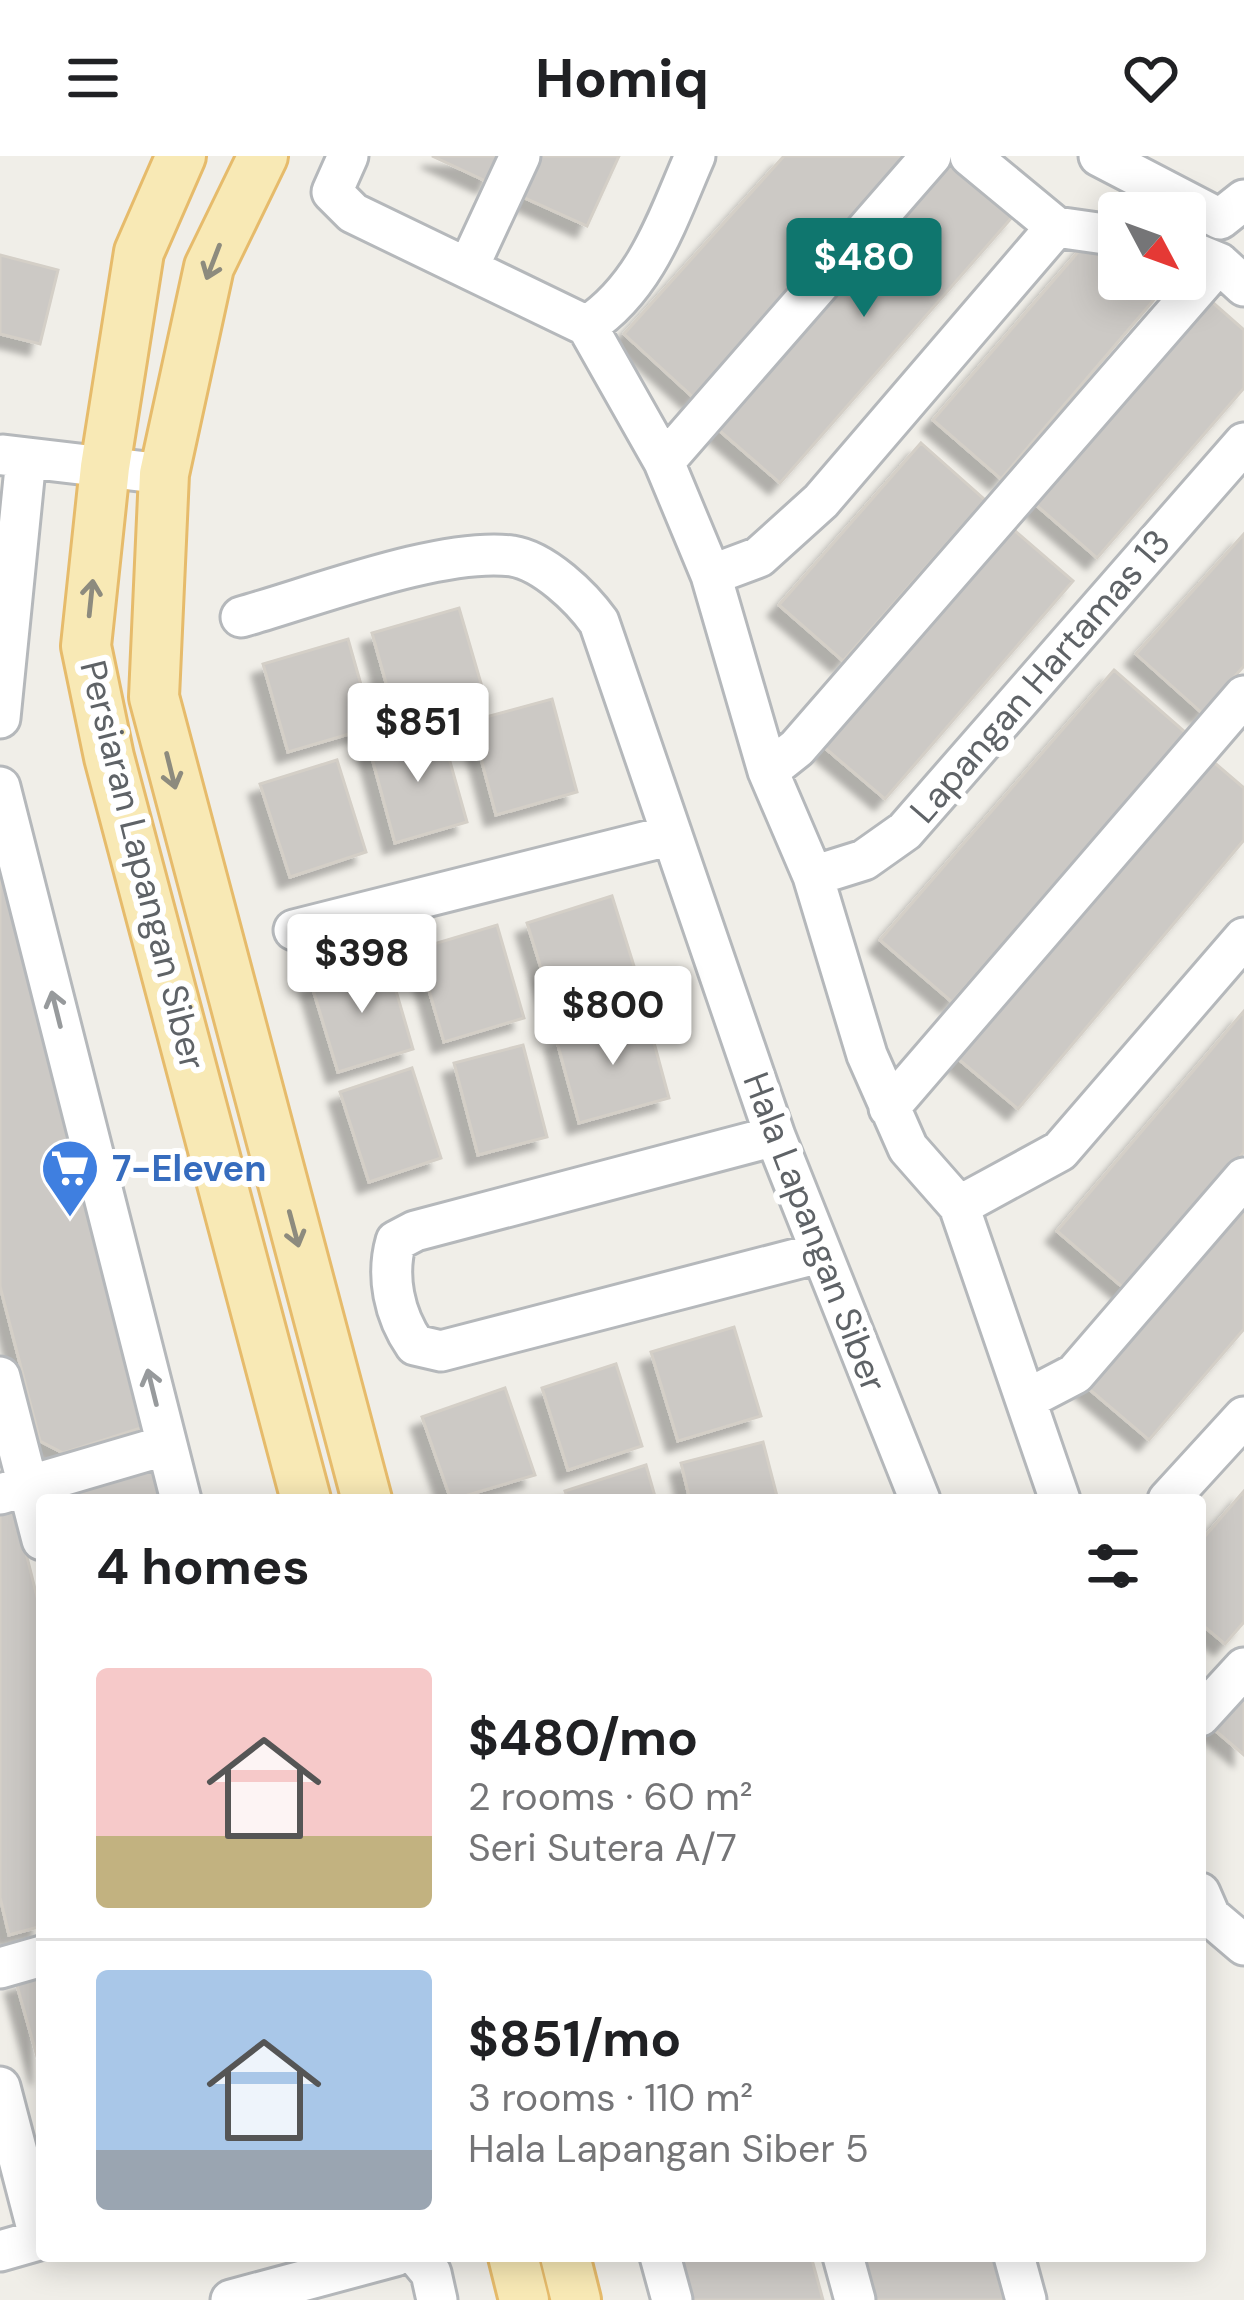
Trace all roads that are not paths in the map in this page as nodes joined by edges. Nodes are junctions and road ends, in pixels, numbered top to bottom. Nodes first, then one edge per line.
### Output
1 (181, 156) edge
2 (262, 156) edge
3 (520, 156) edge
4 (695, 156) edge
5 (931, 156) edge
6 (970, 156) edge
7 (1100, 156) edge
8 (340, 174) edge
9 (1244, 200) edge
10 (1056, 227) junction
11 (1098, 233) edge
12 (1216, 266) edge
13 (468, 268) junction
14 (587, 326) junction
15 (1244, 443) edge
16 (13, 456) edge
17 (664, 462) junction
18 (105, 467) junction
19 (164, 474) junction
20 (711, 575) junction
21 (4, 612) edge
22 (241, 617) dead end
23 (1244, 696) edge
24 (0, 718) edge
25 (768, 771) junction
26 (0, 787) edge
27 (672, 835) junction
28 (813, 876) junction
29 (294, 930) dead end
30 (1244, 938) edge
31 (889, 1108) junction
32 (775, 1136) junction
33 (1244, 1178) edge
34 (959, 1206) junction
35 (819, 1253) junction
36 (0, 1377) edge
37 (1027, 1399) junction
38 (1244, 1417) edge
39 (167, 1444) junction
40 (14, 1490) edge
41 (180, 1494) edge
42 (304, 1494) edge
43 (365, 1494) edge
44 (918, 1494) edge
45 (1058, 1494) edge
46 (1173, 1494) edge
47 (36, 1529) edge
48 (1244, 1668) edge
49 (1206, 1709) edge
50 (1206, 1912) edge
51 (1244, 1945) edge
52 (36, 1958) edge
53 (0, 1968) edge
54 (0, 2087) edge
55 (20, 2157) edge
56 (36, 2220) edge
57 (36, 2241) edge
58 (0, 2251) edge
59 (373, 2262) edge
60 (422, 2262) edge
61 (515, 2262) edge
62 (566, 2262) edge
63 (662, 2262) edge
64 (845, 2262) edge
65 (1016, 2262) edge
66 (231, 2300) edge
67 (437, 2300) edge
68 (524, 2300) edge
69 (576, 2300) edge
70 (672, 2300) edge
71 (855, 2300) edge
72 (1026, 2300) edge

1 - 18 main road, Persiaran Lapangan Siber
2 -> 19 main road, Persiaran Lapangan Siber
3 - 13 street
4 - 14 street
5 - 17 street
6 - 10 street
7 - 9 street
8 - 13 street
10 - 11 street
10 - 20 street
12 - 25 street
13 - 14 street
14 - 17 street
15 - 28 street, Lapangan Hartamas 13
16 - 18 street
16 - 21 street
17 - 20 street
18 - 19 street
42 -> 18 main road, Persiaran Lapangan Siber
19 -> 43 main road, Persiaran Lapangan Siber
20 - 25 street
21 - 24 street
22 - 27 street, Hala Lapangan Siber
23 - 31 street
25 - 28 street
39 -> 26 street
27 - 29 street
27 - 32 street, Hala Lapangan Siber
28 - 31 street
30 - 34 street
31 - 34 street
32 - 35 street, Hala Lapangan Siber
32 - 35 street
33 - 37 street
34 - 37 street
35 - 44 street, Hala Lapangan Siber
36 - 40 street
37 - 45 street
38 - 46 street
39 - 40 street
39 - 41 street
40 - 47 street
48 - 49 street
50 - 51 street
52 - 53 street
54 - 55 street
55 - 56 street
57 - 58 street
59 - 66 street
60 - 67 street
61 - 68 main road
62 - 69 main road
63 - 70 street
64 - 71 street
65 - 72 street

